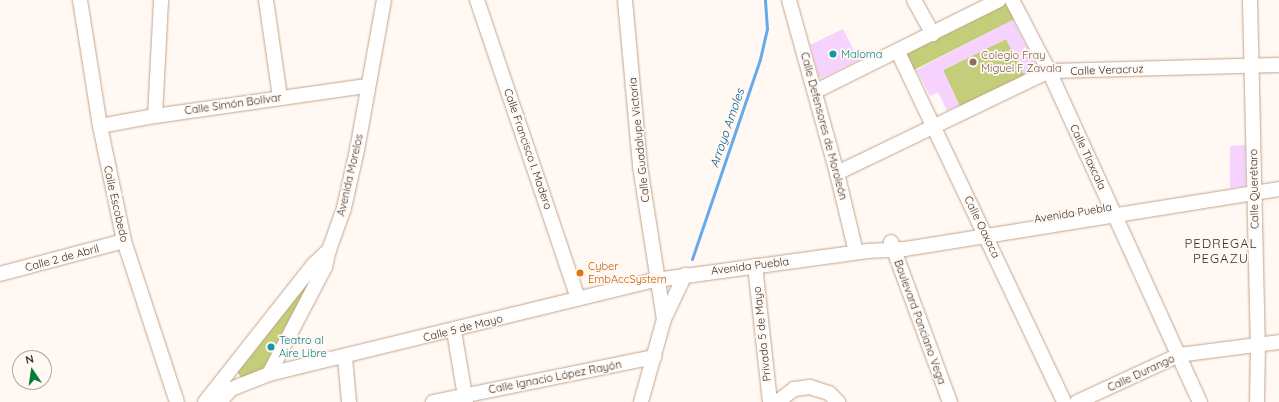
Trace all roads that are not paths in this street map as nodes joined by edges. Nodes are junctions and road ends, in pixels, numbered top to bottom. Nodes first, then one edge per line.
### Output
1 (80, 0) edge
2 (161, 0) edge
3 (266, 0) edge
4 (384, 0) edge
5 (477, 0) edge
6 (625, 0) edge
7 (789, 0) edge
8 (914, 0) edge
9 (999, 0) edge
10 (1012, 0) edge
11 (1250, 0) edge
12 (933, 34) junction
13 (898, 52) junction
14 (1251, 66) junction
15 (1279, 66) edge
16 (1049, 71) junction
17 (367, 86) junction
18 (816, 91) junction
19 (280, 98) junction
20 (155, 116) junction
21 (100, 126) junction
22 (934, 127) junction
23 (837, 173) junction
24 (1279, 180) edge
25 (1254, 189) junction
26 (1279, 189) edge
27 (1113, 211) junction
28 (985, 232) junction
29 (124, 242) junction
30 (892, 246) junction
31 (329, 250) junction
32 (862, 252) junction
33 (755, 266) junction
34 (0, 274) edge
35 (685, 275) junction
36 (656, 280) junction
37 (578, 298) junction
38 (664, 319) junction
39 (454, 331) junction
40 (1279, 342) edge
41 (1258, 344) junction
42 (1179, 355) junction
43 (654, 357) junction
44 (344, 358) junction
45 (233, 369) junction
46 (268, 374) junction
47 (250, 381) junction
48 (465, 399) edge
49 (177, 402) edge
50 (205, 402) edge
51 (220, 402) edge
52 (349, 402) edge
53 (433, 402) edge
54 (642, 402) edge
55 (770, 402) edge
56 (778, 402) edge
57 (838, 402) edge
58 (950, 402) edge
59 (1064, 402) edge
60 (1077, 402) edge
61 (1200, 402) edge
62 (1257, 402) edge

1 - 21 street, Calle Escobedo
2 - 20 street
3 - 19 street
4 - 17 street, Avenida Morelos
5 - 37 street, Calle Francisco I. Madero
6 - 36 street, Calle Guadalupe Victoria
7 - 18 street, Calle Defensores de Moroleón
8 - 12 street
9 - 12 street
10 - 16 street, Calle Tlaxcala
11 - 14 street, Calle Querétaro
12 - 13 street
13 - 18 street
13 - 22 street, Calle Oaxaca
14 - 15 street, Calle Veracruz
14 - 16 street, Calle Veracruz
14 - 25 street, Calle Querétaro
16 - 22 street, Calle Veracruz
16 - 27 street, Calle Tlaxcala
17 - 19 street, Calle Simón Bolívar
17 - 31 street, Avenida Morelos
18 - 23 street, Calle Defensores de Moroleón
19 - 20 street, Calle Simón Bolívar
20 - 21 street, Calle Simón Bolívar
21 - 29 street, Calle Escobedo
22 - 23 street, Calle Veracruz
22 - 28 street, Calle Oaxaca
23 - 32 street, Calle Defensores de Moroleón
24 - 25 street, Avenida Puebla
25 - 26 street, Avenida Puebla
25 - 27 street, Avenida Puebla
25 - 41 street, Calle Querétaro
27 - 28 street, Avenida Puebla
27 - 42 street, Calle Tlaxcala
28 - 30 street, Avenida Puebla
28 - 59 street, Calle Oaxaca
29 - 34 street, Calle 2 de Abril
29 - 49 street, Calle Escobedo
30 - 32 street, Avenida Puebla
30 - 58 street, Boulevard Ponciano Vega
31 - 45 street, Avenida Morelos
31 - 46 street
32 - 33 street, Avenida Puebla
33 - 35 street, Avenida Puebla
33 - 55 street, Privada 5 de Mayo
35 - 36 street, Avenida Puebla
35 - 38 street
36 - 37 street, Calle 5 de Mayo
36 - 38 street, Calle Guadalupe Victoria
37 - 39 street, Calle 5 de Mayo
38 - 43 street
39 - 44 street, Calle 5 de Mayo
39 - 48 street
40 - 41 street, Calle Durango
41 - 42 street, Calle Durango
41 - 62 street, Calle Querétaro
42 - 60 street, Calle Durango
42 - 61 street, Calle Tlaxcala
43 - 48 street, Calle Ignacio López Rayón
43 - 54 street
44 - 46 street, Calle 5 de Mayo
44 - 52 street
45 - 47 street
45 - 50 street, Avenida Morelos
46 - 47 street, Calle 5 de Mayo
47 - 51 street, Calle 5 de Mayo
48 - 53 street, Calle Ignacio López Rayón
56 - 57 street

